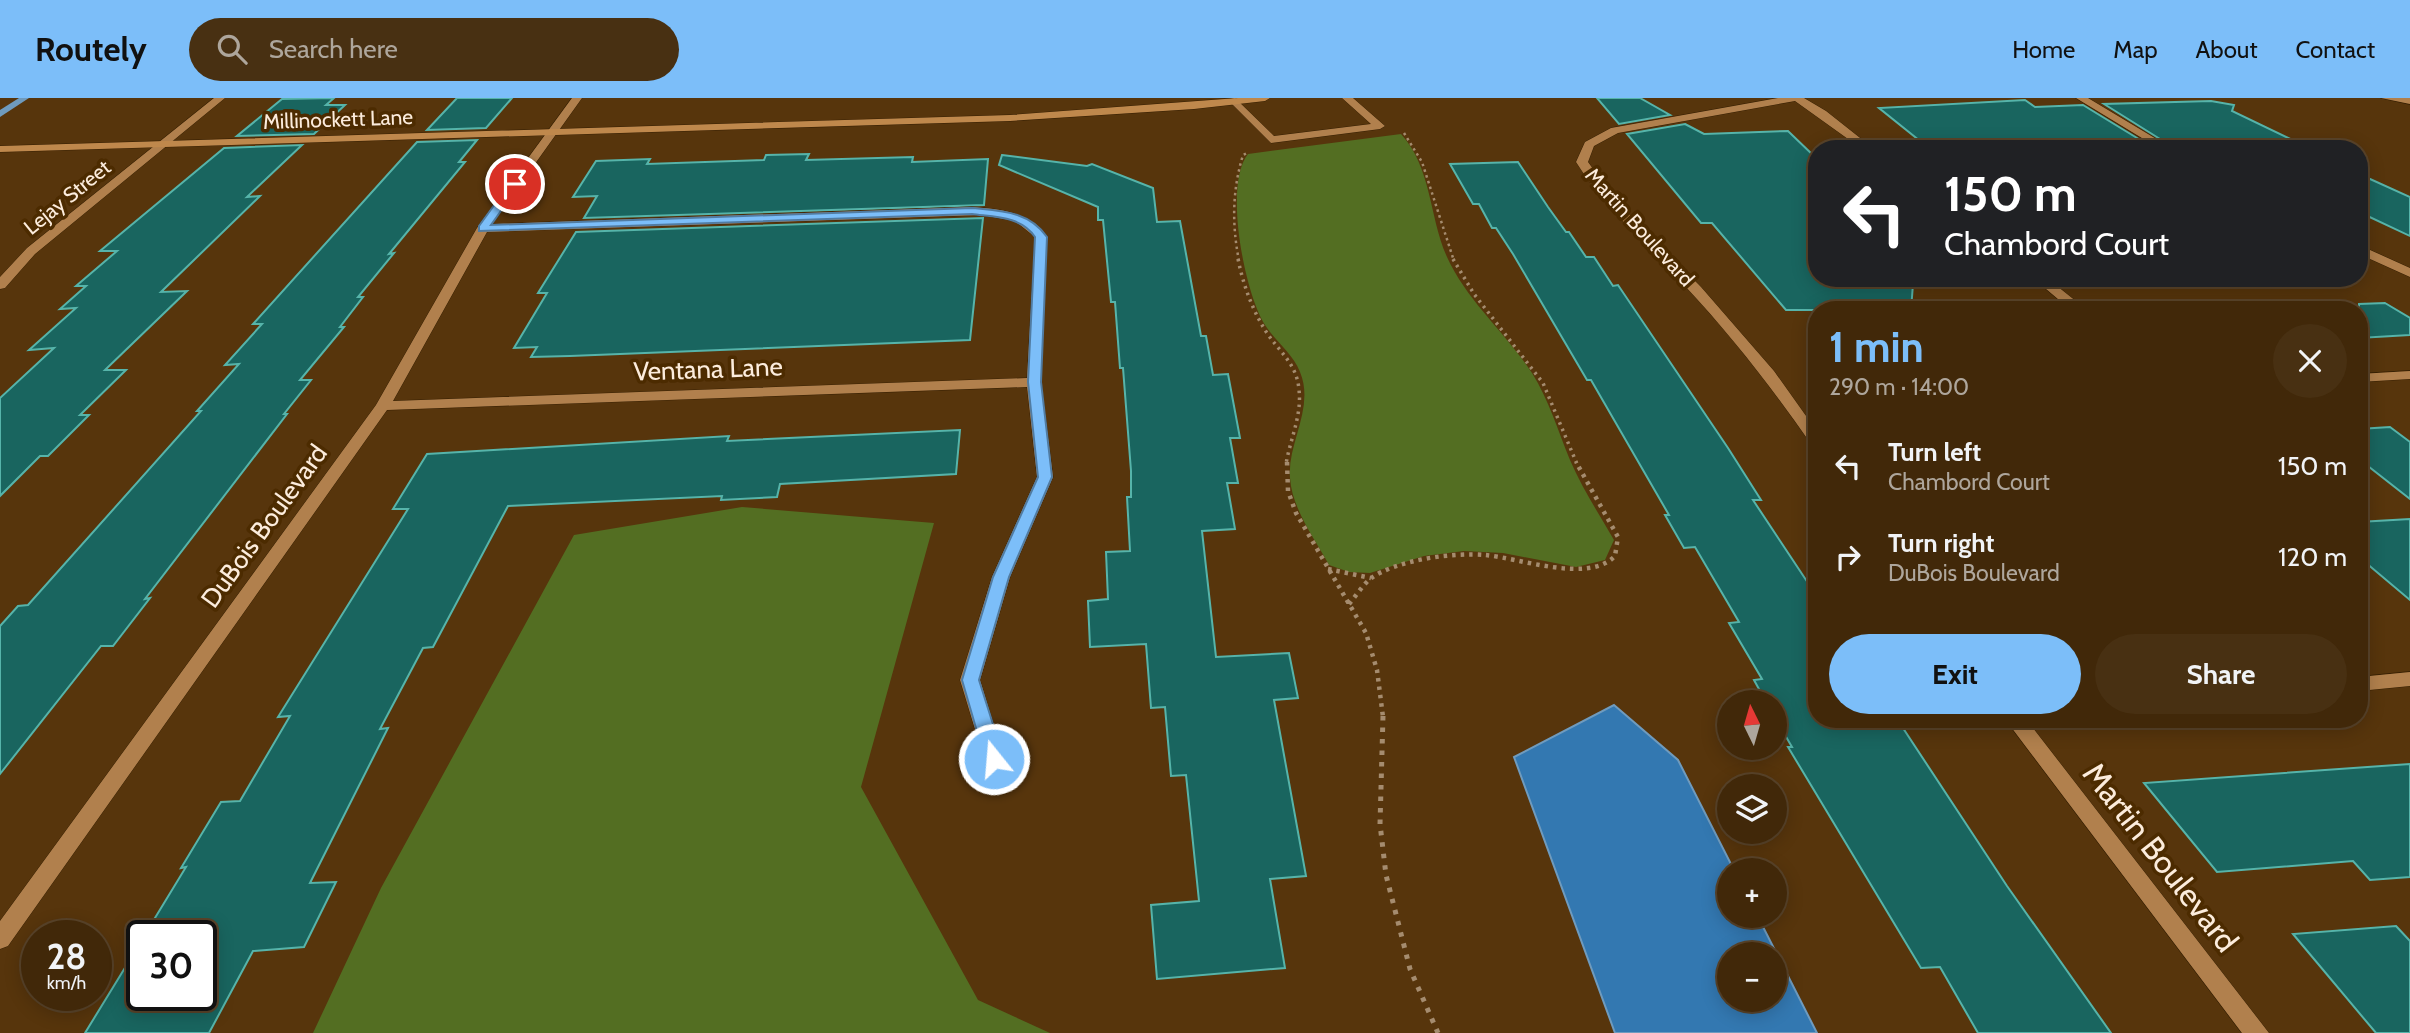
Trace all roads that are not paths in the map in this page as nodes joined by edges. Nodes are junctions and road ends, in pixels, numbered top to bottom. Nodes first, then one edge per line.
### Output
1 (220, 98) edge
2 (577, 98) edge
3 (1265, 98) edge
4 (1347, 98) edge
5 (1796, 98) edge
6 (2081, 98) edge
7 (2386, 98) edge
8 (1235, 101) junction
9 (2410, 101) edge
10 (1191, 102) edge
11 (553, 132) junction
12 (1857, 140) edge
13 (2153, 140) edge
14 (164, 144) junction
15 (0, 149) edge
16 (483, 228) junction
17 (2368, 253) edge
18 (2410, 273) edge
19 (0, 285) edge
20 (2051, 287) edge
21 (2068, 301) edge
22 (2410, 375) edge
23 (2368, 377) edge
24 (1034, 382) junction
25 (383, 406) junction
26 (1808, 431) edge
27 (2410, 679) edge
28 (2368, 683) edge
29 (2022, 728) edge
30 (994, 759) dead end
31 (0, 939) edge
32 (2257, 1033) edge

1 - 14 street, Lejay Street
2 - 11 street, DuBois Boulevard
3 - 8 street, Millinockett Lane
4 - 8 street
5 - 12 street
5 - 26 street, Martin Boulevard
6 - 13 street
7 - 9 street
8 - 10 street, Millinockett Lane
10 - 11 street, Millinockett Lane
11 - 14 street, Millinockett Lane
11 - 16 street, DuBois Boulevard
14 - 15 street, Millinockett Lane
14 - 19 street, Lejay Street
16 - 24 street
16 - 25 street, DuBois Boulevard
17 - 18 street
20 - 21 street
22 - 23 street
24 - 25 street, Ventana Lane
24 - 30 street
25 - 31 street, DuBois Boulevard
27 - 28 street
29 - 32 street, Martin Boulevard

